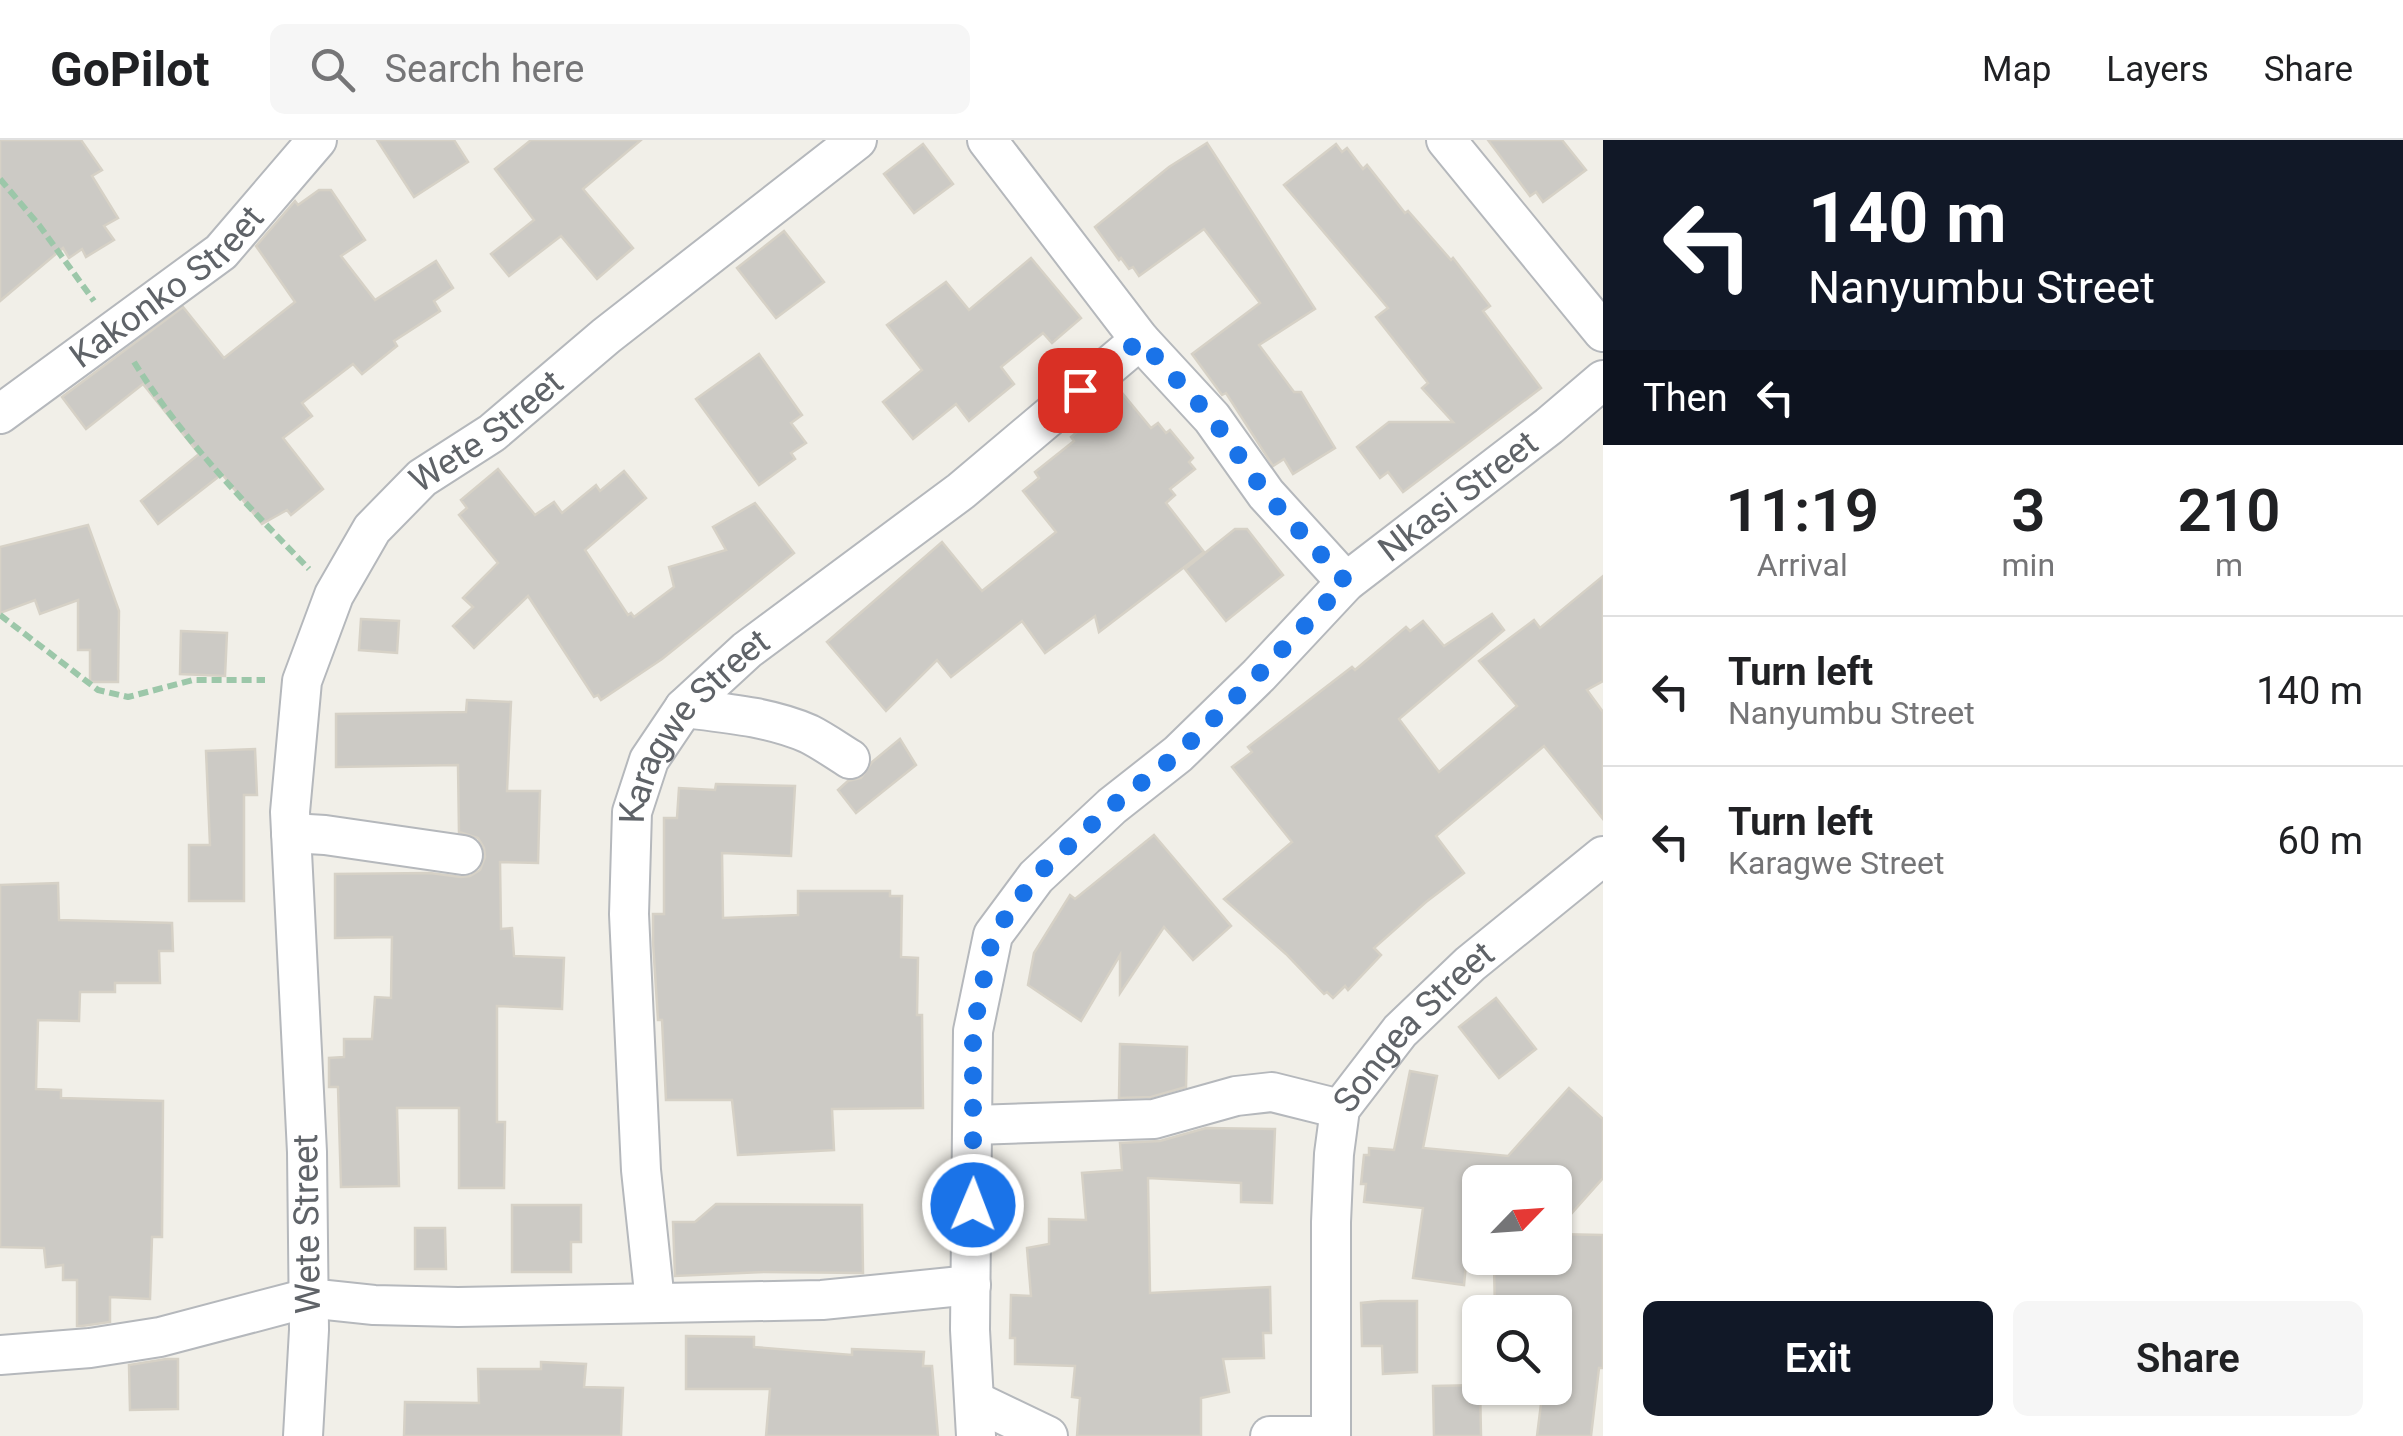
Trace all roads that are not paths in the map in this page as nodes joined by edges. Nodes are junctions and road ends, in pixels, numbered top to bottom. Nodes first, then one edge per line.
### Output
1 (318, 140) edge
2 (858, 140) edge
3 (987, 140) edge
4 (1446, 140) edge
5 (1603, 332) edge
6 (1140, 340) junction
7 (1603, 380) edge
8 (0, 414) edge
9 (1346, 582) junction
10 (684, 708) junction
11 (850, 758) dead end
12 (290, 833) junction
13 (463, 855) dead end
14 (1603, 856) edge
15 (1340, 1109) junction
16 (974, 1125) junction
17 (971, 1285) junction
18 (308, 1298) junction
19 (655, 1302) junction
20 (0, 1356) edge
21 (975, 1419) edge
22 (303, 1436) edge
23 (1048, 1436) edge
24 (1270, 1436) edge
25 (1316, 1436) edge
26 (1331, 1436) edge

1 - 8 street, Kakonko Street
2 - 12 street, Wete Street
3 - 6 street
4 - 5 street
6 - 9 street
6 - 10 street, Karagwe Street
7 - 9 street, Nkasi Street
9 - 16 street, Nkasi Street
10 - 11 street
10 - 19 street, Karagwe Street
12 - 13 street
12 - 18 street, Wete Street
14 - 15 street, Songea Street
15 - 16 street
15 - 26 street, Songea Street
16 - 17 street, Nkasi Street
17 - 19 street
17 - 21 street, Nkasi Street
18 - 19 street
18 - 20 street
18 - 22 street, Wete Street
21 - 23 street
24 - 25 street

